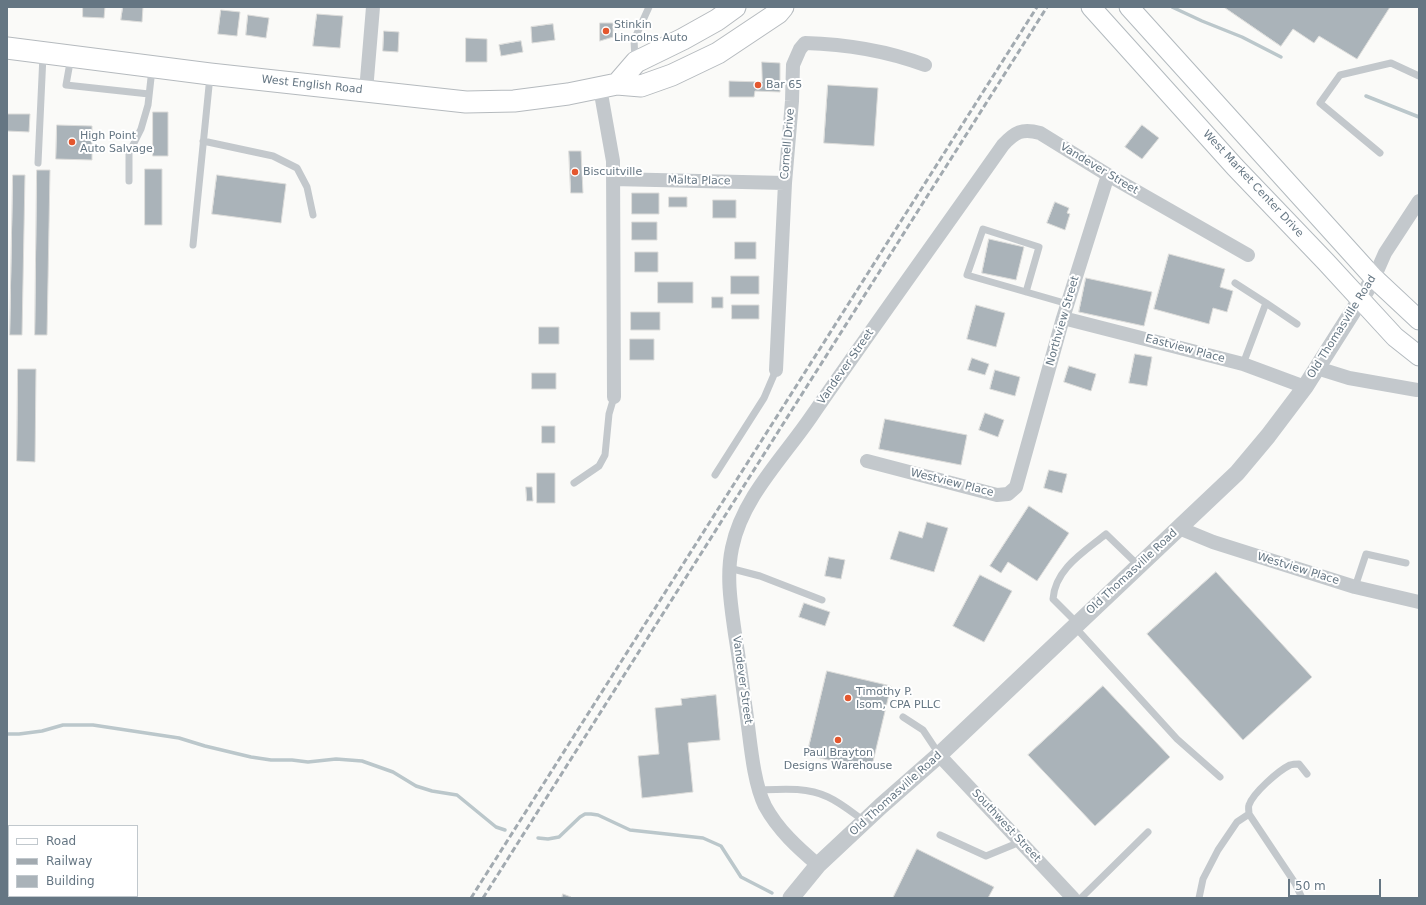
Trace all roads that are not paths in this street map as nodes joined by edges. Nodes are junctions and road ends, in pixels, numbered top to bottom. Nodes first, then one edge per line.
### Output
1 (373, 7) edge
2 (649, 7) edge
3 (735, 7) edge
4 (783, 7) edge
5 (1091, 7) edge
6 (1130, 7) edge
7 (7, 48) edge
8 (43, 52) junction
9 (72, 56) junction
10 (636, 62) junction
11 (925, 64) dead end
12 (152, 66) junction
13 (210, 74) junction
14 (1419, 76) edge
15 (609, 86) junction
16 (366, 91) junction
17 (149, 94) junction
18 (203, 141) junction
19 (1380, 153) dead end
20 (38, 163) dead end
21 (1108, 175) junction
22 (613, 179) junction
23 (129, 181) dead end
24 (785, 183) junction
25 (1419, 201) edge
26 (314, 215) dead end
27 (193, 244) dead end
28 (1248, 255) dead end
29 (1374, 278) junction
30 (1235, 283) dead end
31 (1026, 292) junction
32 (1360, 300) junction
33 (1266, 303) junction
34 (1068, 304) junction
35 (1063, 318) junction
36 (1419, 320) edge
37 (1298, 324) dead end
38 (1419, 356) edge
39 (1243, 364) junction
40 (1317, 368) junction
41 (776, 370) joint
42 (1304, 387) junction
43 (1417, 390) dead end
44 (614, 397) joint
45 (867, 461) dead end
46 (1021, 468) joint
47 (715, 475) dead end
48 (574, 483) dead end
49 (1179, 528) junction
50 (1406, 563) dead end
51 (1139, 566) junction
52 (729, 568) junction
53 (1355, 587) junction
54 (822, 600) dead end
55 (1419, 602) edge
56 (1076, 625) junction
57 (903, 717) dead end
58 (939, 755) junction
59 (1307, 774) dead end
60 (1220, 777) dead end
61 (760, 790) junction
62 (1249, 814) junction
63 (864, 821) junction
64 (1148, 832) dead end
65 (940, 835) dead end
66 (1020, 842) junction
67 (818, 865) junction
68 (791, 898) edge
69 (1074, 898) edge
70 (1199, 898) edge
71 (1302, 898) edge

1 - 16 street
2 - 10 lane
3 - 10 main road
4 - 15 main road, West English Road
5 - 32 main road, West Market Center Drive
6 - 29 main road
7 - 8 main road, West English Road
8 - 9 main road, West English Road
8 - 20 lane
9 - 12 main road, West English Road
9 - 17 lane
10 - 15 main road
11 - 24 street, Cornell Drive
12 - 13 main road, West English Road
12 - 17 lane
13 - 16 main road, West English Road
13 - 18 lane
14 - 19 lane
15 - 16 main road, West English Road
15 - 22 street
17 - 23 lane
18 - 26 lane
18 - 27 lane
21 - 28 street, Vandever Street
21 - 34 street, Northview Street
21 - 52 street, Vandever Street
22 - 24 street, Malta Place
22 - 44 street
24 - 41 street, Cornell Drive
25 - 29 street, Old Thomasville Road
29 - 32 street, Old Thomasville Road
29 - 36 main road
30 - 33 lane
31 - 31 lane
31 - 34 lane
32 - 38 main road, West Market Center Drive
32 - 40 street, Old Thomasville Road
33 - 37 lane
33 - 39 lane
34 - 35 street, Northview Street
35 - 39 street, Eastview Place
35 - 46 street, Northview Street
39 - 42 street, Eastview Place
40 - 42 street, Old Thomasville Road
40 - 43 street
41 - 47 lane
42 - 49 street, Old Thomasville Road
44 - 48 lane
45 - 46 street, Westview Place
49 - 51 street, Old Thomasville Road
49 - 53 street, Westview Place
50 - 53 lane
51 - 56 street, Old Thomasville Road
51 - 56 lane
52 - 54 lane
52 - 61 street, Vandever Street
53 - 55 street, Westview Place
56 - 58 street, Old Thomasville Road
56 - 60 lane
57 - 58 lane
58 - 63 street, Old Thomasville Road
58 - 66 street, Southwest Street
59 - 62 lane
61 - 63 lane
61 - 67 street, Vandever Street
62 - 70 lane
62 - 71 lane
63 - 67 street, Old Thomasville Road
64 - 69 lane
65 - 66 lane
66 - 69 street, Southwest Street
67 - 68 street, Old Thomasville Road

